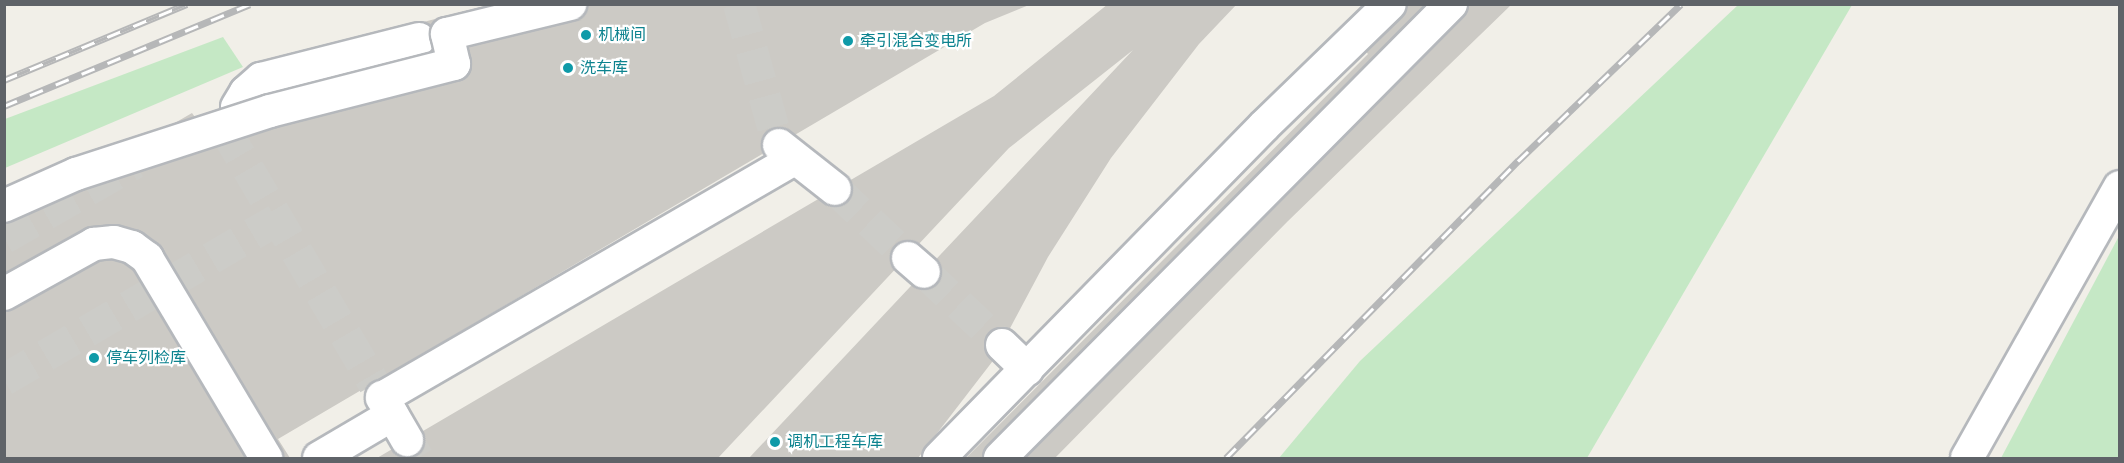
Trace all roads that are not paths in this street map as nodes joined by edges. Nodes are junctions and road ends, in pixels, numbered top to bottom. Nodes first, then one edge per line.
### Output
1 (570, 4) edge
2 (1390, 4) edge
3 (1451, 4) edge
4 (419, 39) dead end
5 (237, 107) dead end
6 (2120, 187) edge
7 (835, 189) tunnel mouth
8 (4, 206) edge
9 (4, 294) edge
10 (1002, 345) tunnel mouth
11 (1027, 369) junction
12 (266, 459) edge
13 (319, 459) edge
14 (939, 459) edge
15 (1000, 459) edge
16 (1968, 459) edge

1 - 8 street, bridge
2 - 11 street
3 - 15 street
4 - 5 street
6 - 16 street
7 - 13 street
9 - 12 street, bridge
10 - 11 street
11 - 14 street

